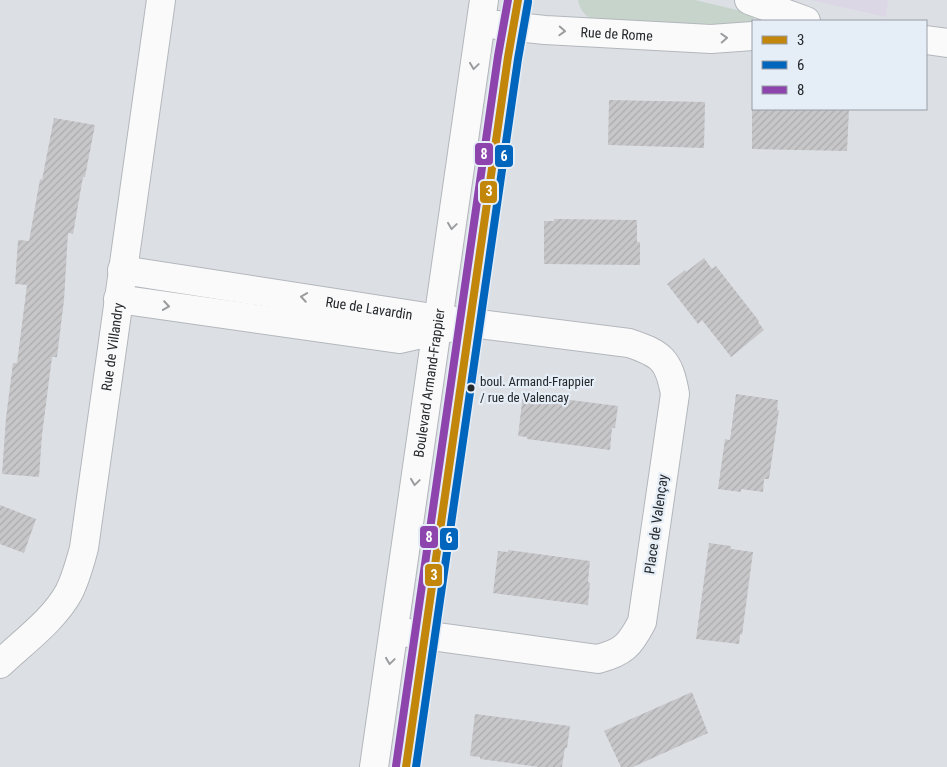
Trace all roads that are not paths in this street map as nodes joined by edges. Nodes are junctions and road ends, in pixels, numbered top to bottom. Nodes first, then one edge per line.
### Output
1 (161, 0) edge
2 (518, 0) edge
3 (749, 0) edge
4 (482, 12) edge
5 (803, 20) edge
6 (514, 27) junction
7 (752, 36) edge
8 (927, 40) edge
9 (947, 43) edge
10 (122, 270) junction
11 (118, 299) junction
12 (471, 322) junction
13 (438, 324) junction
14 (394, 631) junction
15 (426, 635) junction
16 (0, 664) edge
17 (374, 767) edge
18 (406, 767) edge

1 - 10 street, Rue de Villandry
2 - 6 street
3 - 5 street
4 - 6 street, Rue de Rome
4 -> 13 street, Boulevard Armand-Frappier
6 -> 7 street, Rue de Rome
6 - 12 street
8 - 9 street
10 - 11 street, Rue de Villandry
13 -> 10 street, Rue de Lavardin
11 -> 13 street, Rue de Lavardin
11 - 16 street, Rue de Villandry
12 - 13 street, Rue de Lavardin
12 - 15 street
12 - 15 street, Place de Valençay
13 -> 14 street, Boulevard Armand-Frappier
14 - 15 street, Place de Valençay
14 -> 17 street, Boulevard Armand-Frappier
15 - 18 street

